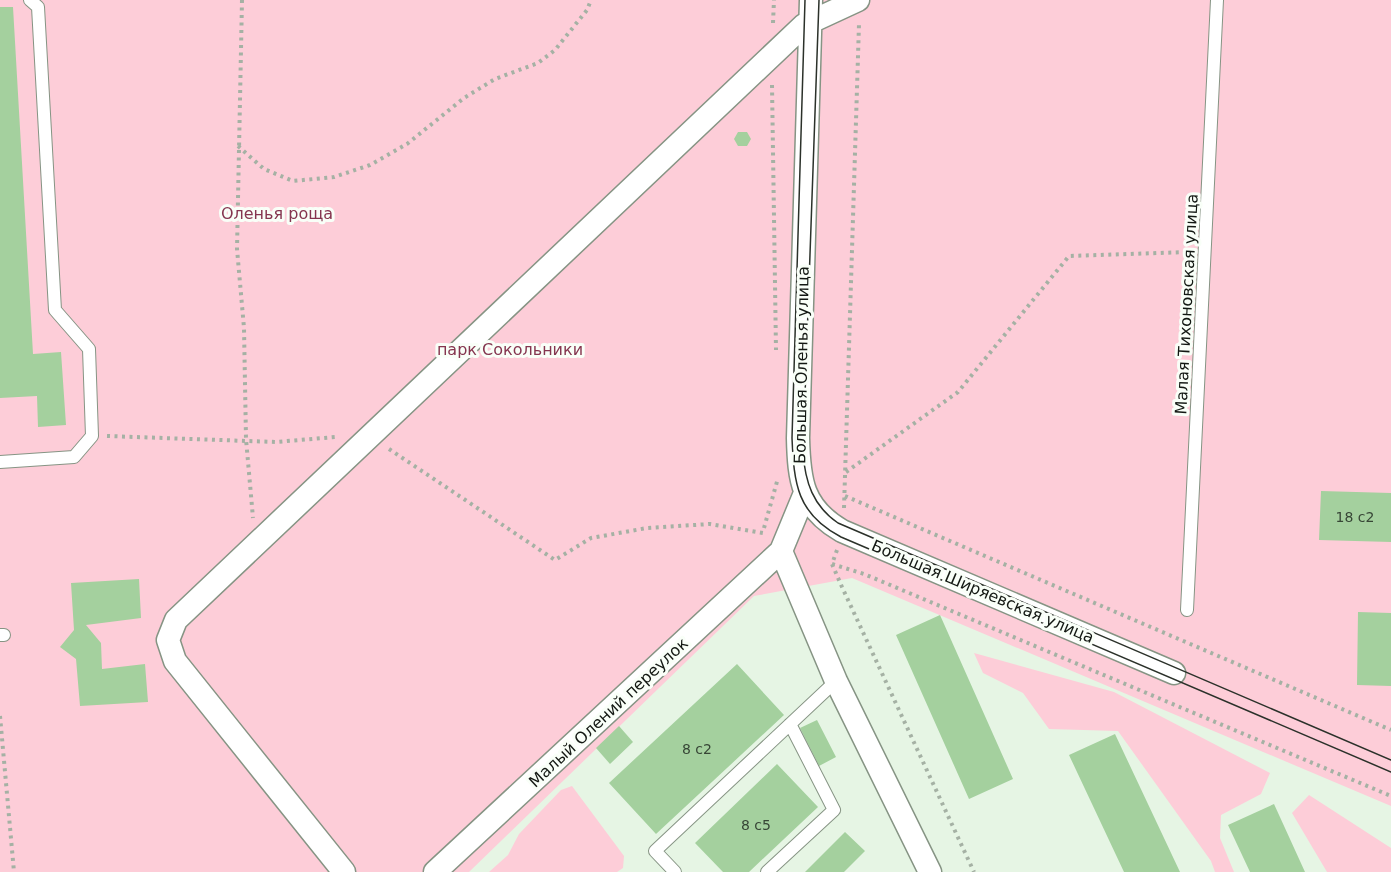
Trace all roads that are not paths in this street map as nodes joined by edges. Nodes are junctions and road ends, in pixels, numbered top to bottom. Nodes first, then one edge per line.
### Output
1 (30, 0) edge
2 (1216, 0) edge
3 (859, 6) edge
4 (811, 11) edge
5 (0, 462) edge
6 (805, 493) junction
7 (781, 552) junction
8 (1187, 610) dead end
9 (1174, 673) dead end
10 (836, 681) junction
11 (790, 724) junction
12 (344, 872) edge
13 (435, 872) edge
14 (675, 872) edge
15 (767, 872) edge
16 (930, 872) edge

1 - 5 lane
2 - 8 lane, Малая Тихоновская улица
3 - 4 street
4 - 6 street, Большая Оленья улица
4 - 12 street
6 - 7 street
6 - 9 street, Большая Ширяевская улица
7 - 10 street
7 - 13 street, Малый Олений переулок
10 - 11 lane
10 - 16 street
11 - 14 lane
11 - 15 lane

